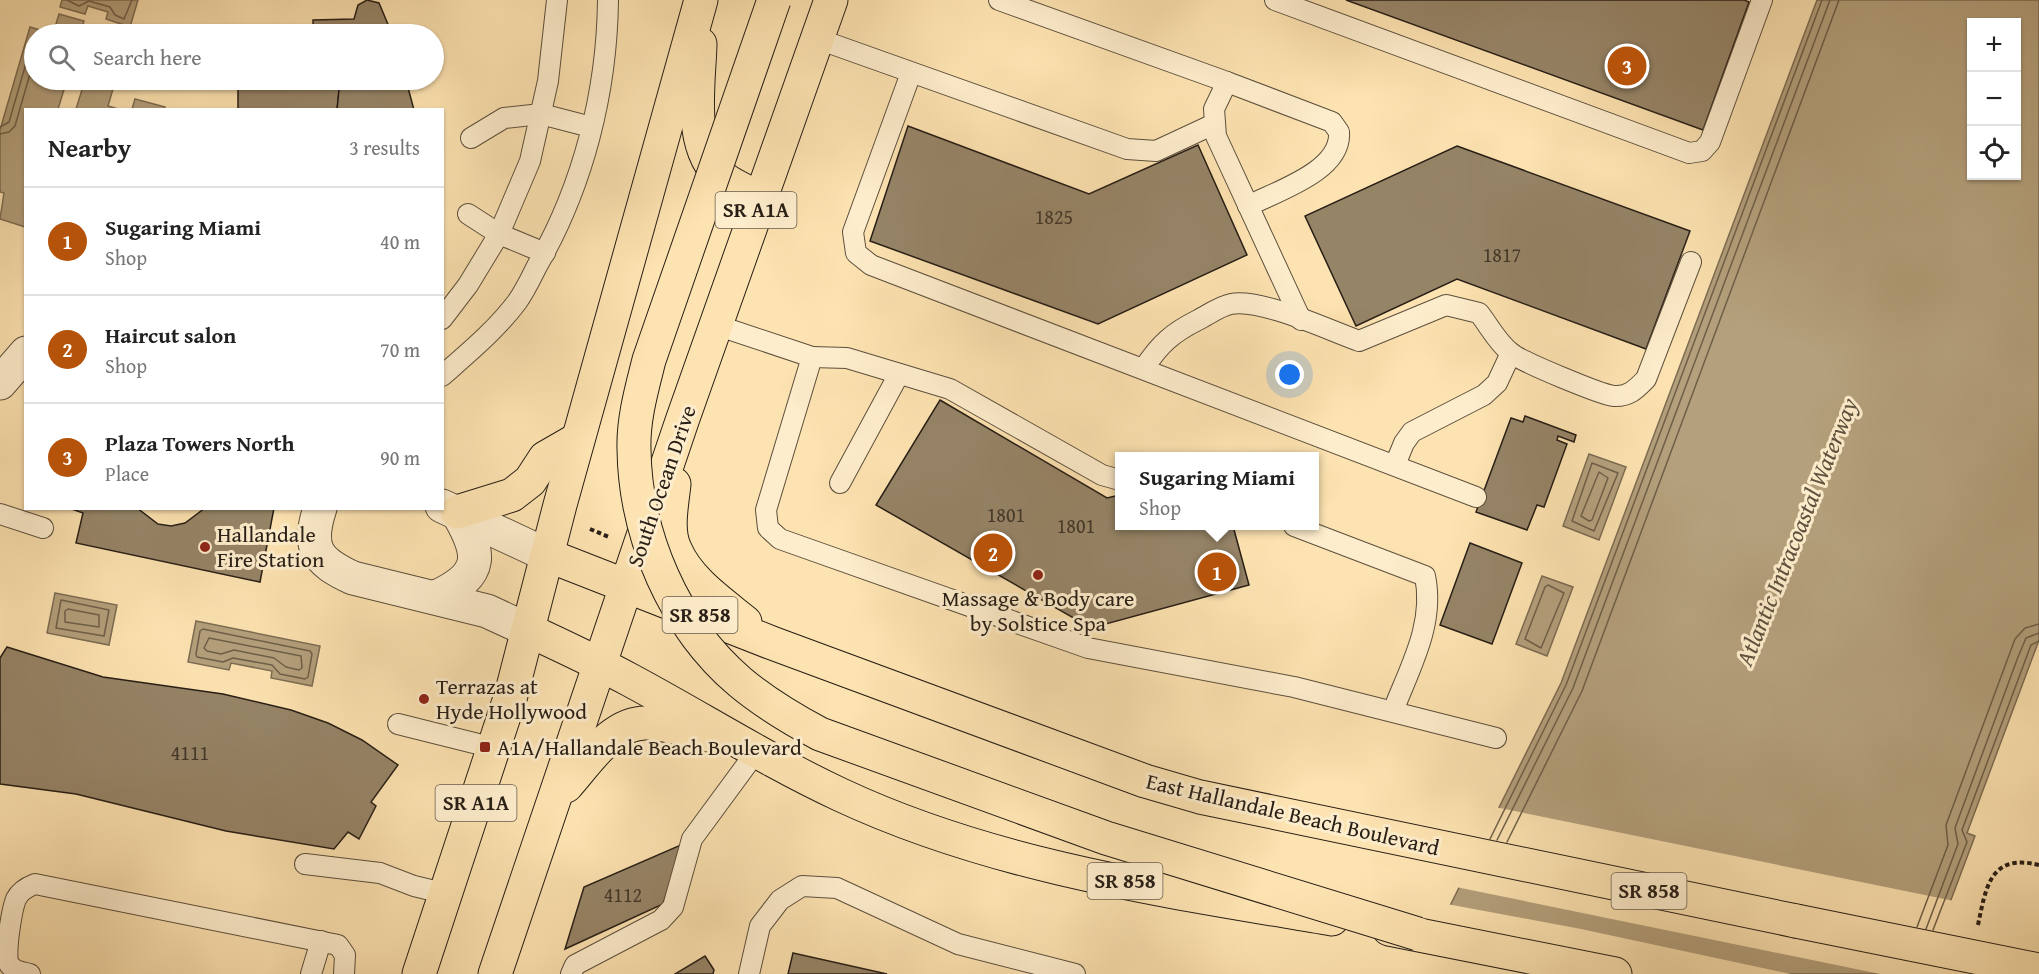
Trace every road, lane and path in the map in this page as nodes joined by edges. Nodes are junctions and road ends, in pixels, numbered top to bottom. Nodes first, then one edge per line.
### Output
1 (557, 0) edge
2 (608, 0) edge
3 (774, 0) edge
4 (831, 0) edge
5 (999, 0) edge
6 (1275, 0) edge
7 (1758, 1) edge
8 (700, 2) edge
9 (1305, 5) edge
10 (818, 39) junction
11 (911, 73) junction
12 (1227, 82) junction
13 (541, 114) junction
14 (1214, 124) junction
15 (591, 127) junction
16 (471, 138) dead end
17 (760, 199) junction
18 (1248, 206) junction
19 (468, 214) dead end
20 (499, 234) junction
21 (545, 252) junction
22 (1690, 262) dead end
23 (444, 316) edge
24 (1300, 320) junction
25 (716, 325) junction
26 (1511, 353) junction
27 (24, 355) edge
28 (812, 357) junction
29 (1144, 368) junction
30 (444, 374) edge
31 (899, 374) junction
32 (0, 383) edge
33 (682, 420) junction
34 (578, 439) junction
35 (1395, 465) junction
36 (1115, 479) edge
37 (840, 483) dead end
38 (1476, 497) dead end
39 (450, 509) edge
40 (319, 510) edge
41 (0, 514) edge
42 (44, 528) dead end
43 (590, 529) dead end
44 (1307, 530) edge
45 (613, 539) dead end
46 (547, 555) junction
47 (627, 586) junction
48 (436, 597) junction
49 (528, 630) junction
50 (772, 643) junction
51 (601, 665) junction
52 (1394, 711) junction
53 (398, 724) dead end
54 (1496, 738) dead end
55 (746, 747) junction
56 (494, 748) junction
57 (555, 798) junction
58 (305, 864) dead end
59 (2039, 865) edge
60 (447, 894) junction
61 (1976, 932) dead end
62 (1418, 934) junction
63 (321, 941) junction
64 (2039, 970) edge
65 (30, 974) edge
66 (311, 974) edge
67 (344, 974) edge
68 (419, 974) edge
69 (495, 974) edge
70 (571, 974) edge
71 (749, 974) edge
72 (1075, 974) edge
73 (1615, 974) edge

1 - 13 lane
2 - 15 lane
3 - 62 main road, bridge
4 - 10 main road, South Ocean Drive / SR A1A
5 - 12 lane
6 - 9 lane
7 - 9 lane
8 - 17 main road
8 - 34 main road, SR A1A
10 - 11 lane
10 - 17 main road, South Ocean Drive / SR A1A
11 - 14 lane
11 - 29 lane
12 - 14 lane
12 - 18 lane
13 - 15 lane
13 - 16 lane
13 - 20 lane
14 - 18 lane
15 - 21 lane
17 - 25 main road, South Ocean Drive / SR A1A
18 - 24 lane
19 - 20 lane
20 - 21 lane
20 - 23 lane
21 - 30 lane
22 - 26 lane
24 - 26 lane
24 - 29 lane
25 - 28 lane
25 - 33 main road, South Ocean Drive / SR A1A
26 - 35 lane
27 - 32 street
28 - 31 lane
28 - 52 lane
29 - 35 lane
31 - 36 lane
31 - 37 lane
33 - 47 main road, South Ocean Drive / SR A1A
33 - 50 main road
34 - 39 main road
34 - 46 main road, SR A1A
35 - 38 lane
39 - 46 street, East Hallandale Beach Boulevard
39 - 48 street
40 - 48 street
41 - 42 lane
43 - 45 path
44 - 52 lane
46 - 47 main road, East Hallandale Beach Boulevard / SR 858
46 - 49 main road, SR A1A
47 - 50 main road, East Hallandale Beach Boulevard / SR 858
47 - 51 main road, South Ocean Drive / SR A1A
48 - 49 street
49 - 51 main road, SR 858
49 - 56 main road, SR A1A
50 - 64 main road, East Hallandale Beach Boulevard / SR 858, bridge
51 - 55 main road, SR 858
51 - 57 main road, South Ocean Drive / SR A1A
52 - 54 lane
53 - 56 lane
55 - 57 main road
55 - 62 main road, SR 858, bridge
55 - 70 lane
56 - 60 main road, SR A1A
57 - 69 main road, South Ocean Drive / SR A1A
58 - 60 lane
59 - 61 path
60 - 68 main road, SR A1A
62 - 73 main road, SR 858
63 - 65 lane
63 - 66 lane
63 - 67 lane
71 - 72 lane

